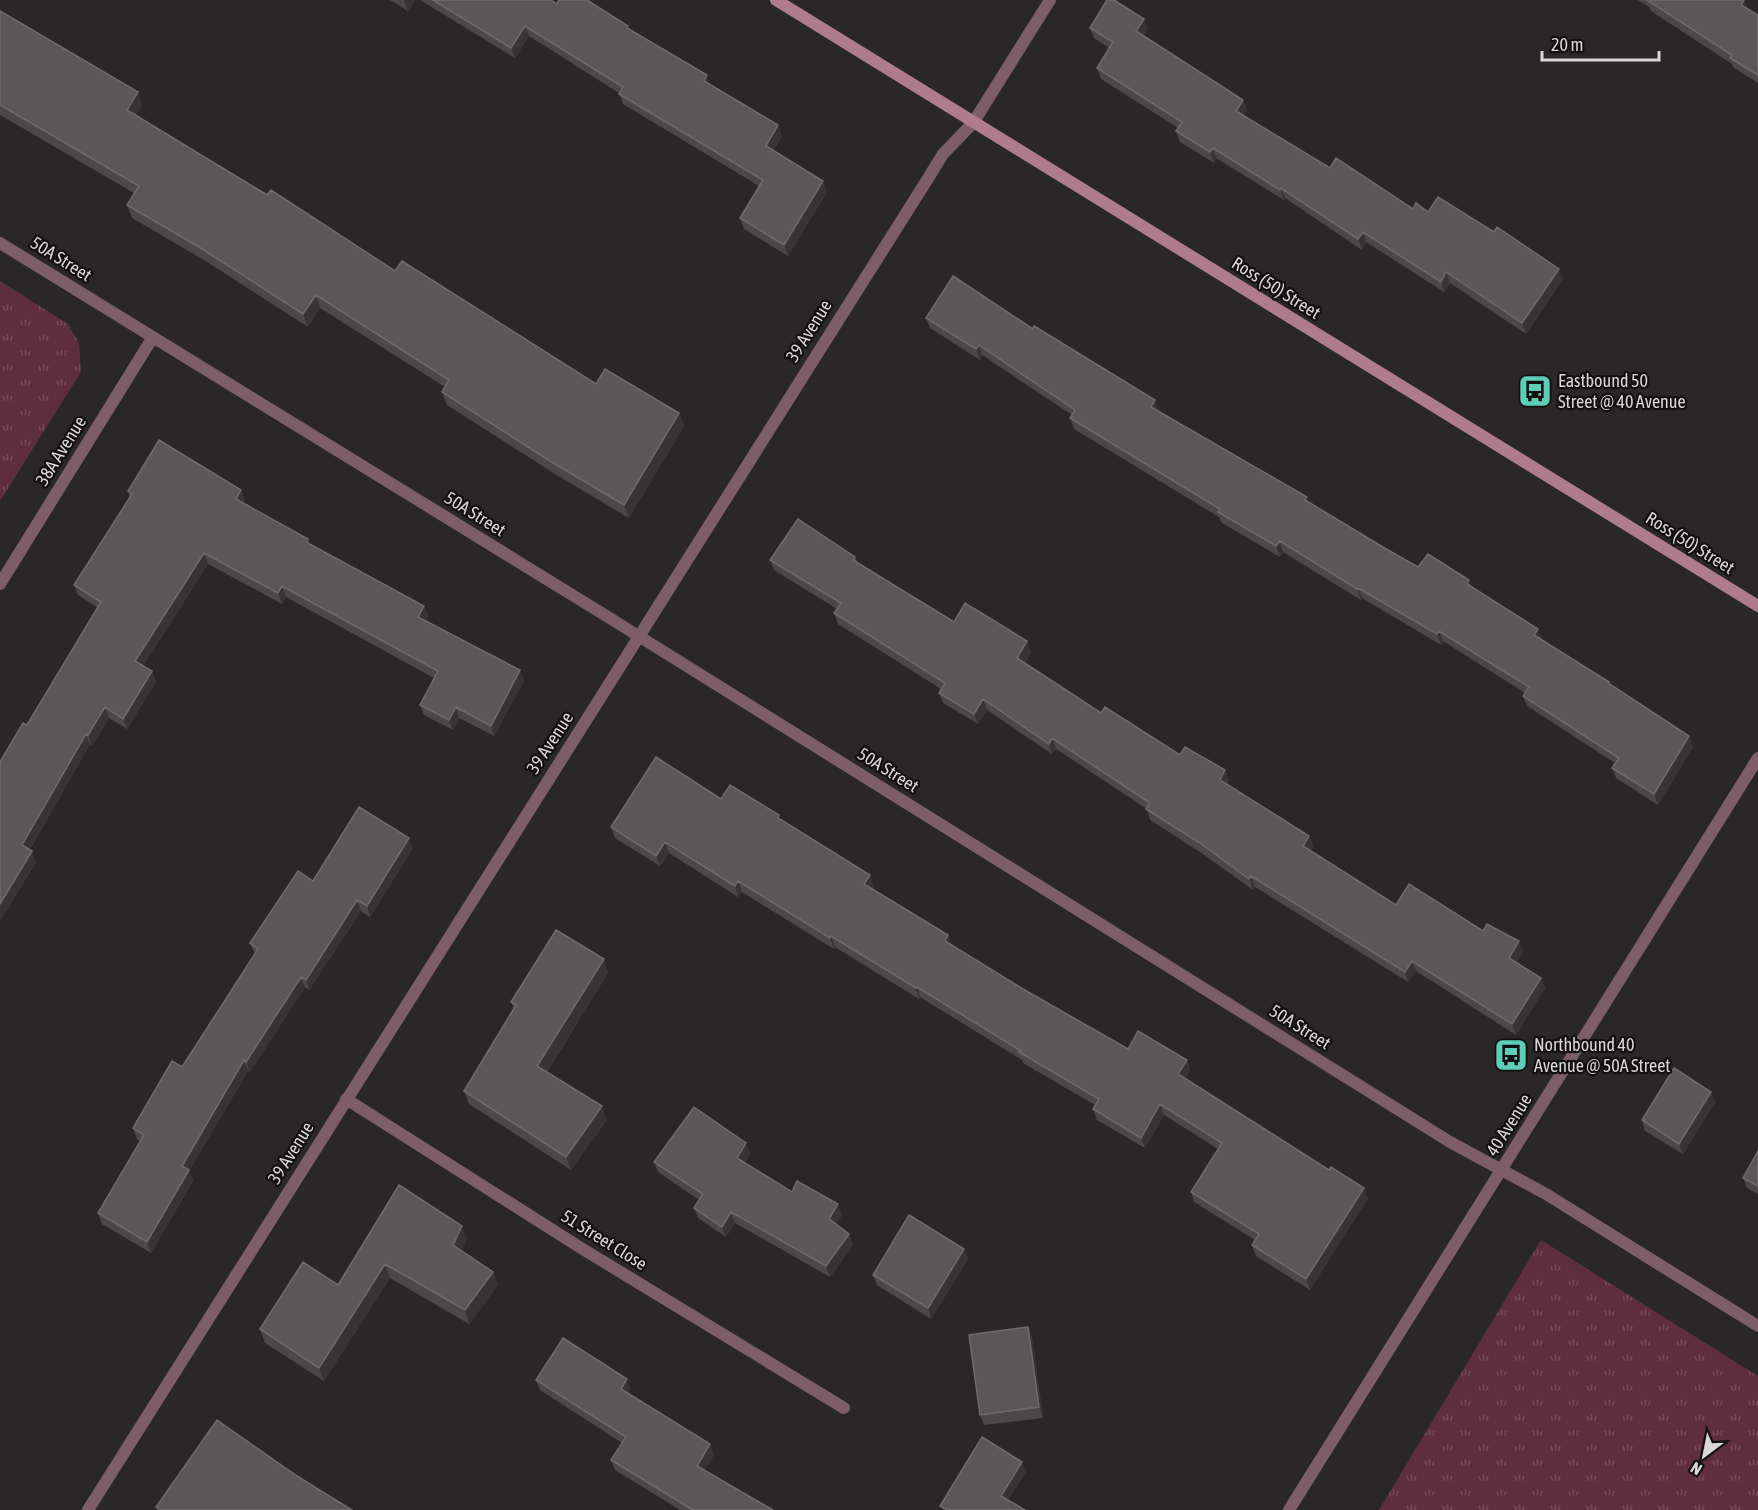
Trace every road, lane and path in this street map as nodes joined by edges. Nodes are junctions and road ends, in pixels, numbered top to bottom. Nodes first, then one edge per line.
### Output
1 (776, 0) edge
2 (1050, 0) edge
3 (973, 123) junction
4 (0, 243) edge
5 (153, 337) junction
6 (0, 584) edge
7 (1758, 606) edge
8 (639, 637) junction
9 (1758, 759) edge
10 (346, 1099) junction
11 (1502, 1170) junction
12 (1758, 1326) edge
13 (844, 1408) dead end
14 (88, 1510) edge
15 (1289, 1510) edge

1 - 3 main road, Ross (50) Street
2 - 3 street, 39 Avenue
3 - 7 main road, Ross (50) Street
3 - 8 street, 39 Avenue
4 - 5 street, 50A Street
5 - 6 street, 38A Avenue
5 - 8 street, 50A Street
8 - 10 street, 39 Avenue
8 - 11 street, 50A Street
9 - 11 street, 40 Avenue
10 - 13 street, 51 Street Close
10 - 14 street, 39 Avenue
11 - 12 street, 50A Street
11 - 15 street, 40 Avenue

